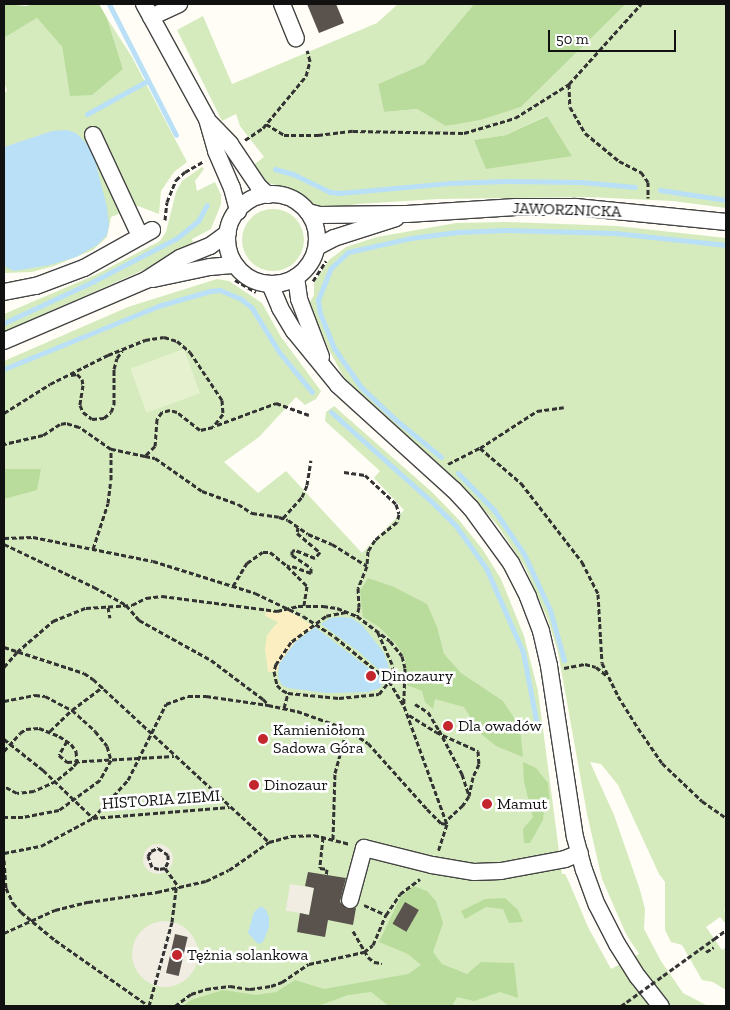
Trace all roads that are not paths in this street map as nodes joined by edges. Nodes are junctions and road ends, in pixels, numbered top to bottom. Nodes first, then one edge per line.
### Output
1 (179, 4) edge
2 (282, 4) edge
3 (147, 10) edge
4 (296, 38) road end
5 (207, 120) junction
6 (93, 135) dead end
7 (268, 195) junction
8 (238, 211) junction
9 (308, 212) junction
10 (407, 214) junction
11 (726, 222) edge
12 (228, 233) junction
13 (322, 252) junction
14 (232, 271) junction
15 (296, 277) junction
16 (146, 280) junction
17 (267, 291) junction
18 (4, 292) edge
19 (4, 341) edge
20 (324, 367) junction
21 (580, 854) junction
22 (350, 900) road end
23 (661, 1006) edge

1 - 3 street
2 - 4 street
3 - 5 street
5 - 7 street
5 - 8 street
6 - 18 street
7 - 8 street
7 - 9 street
8 - 12 street
9 - 10 street, JAWORZNICKA
9 - 13 street
10 - 11 street, JAWORZNICKA
10 - 13 street, JAWORZNICKA
12 - 14 street
12 - 16 street
13 - 15 street
14 - 16 street
14 - 17 street
15 - 17 street
15 - 20 street
16 - 19 street
17 - 20 street
20 - 21 street
21 - 22 street
21 - 23 street

